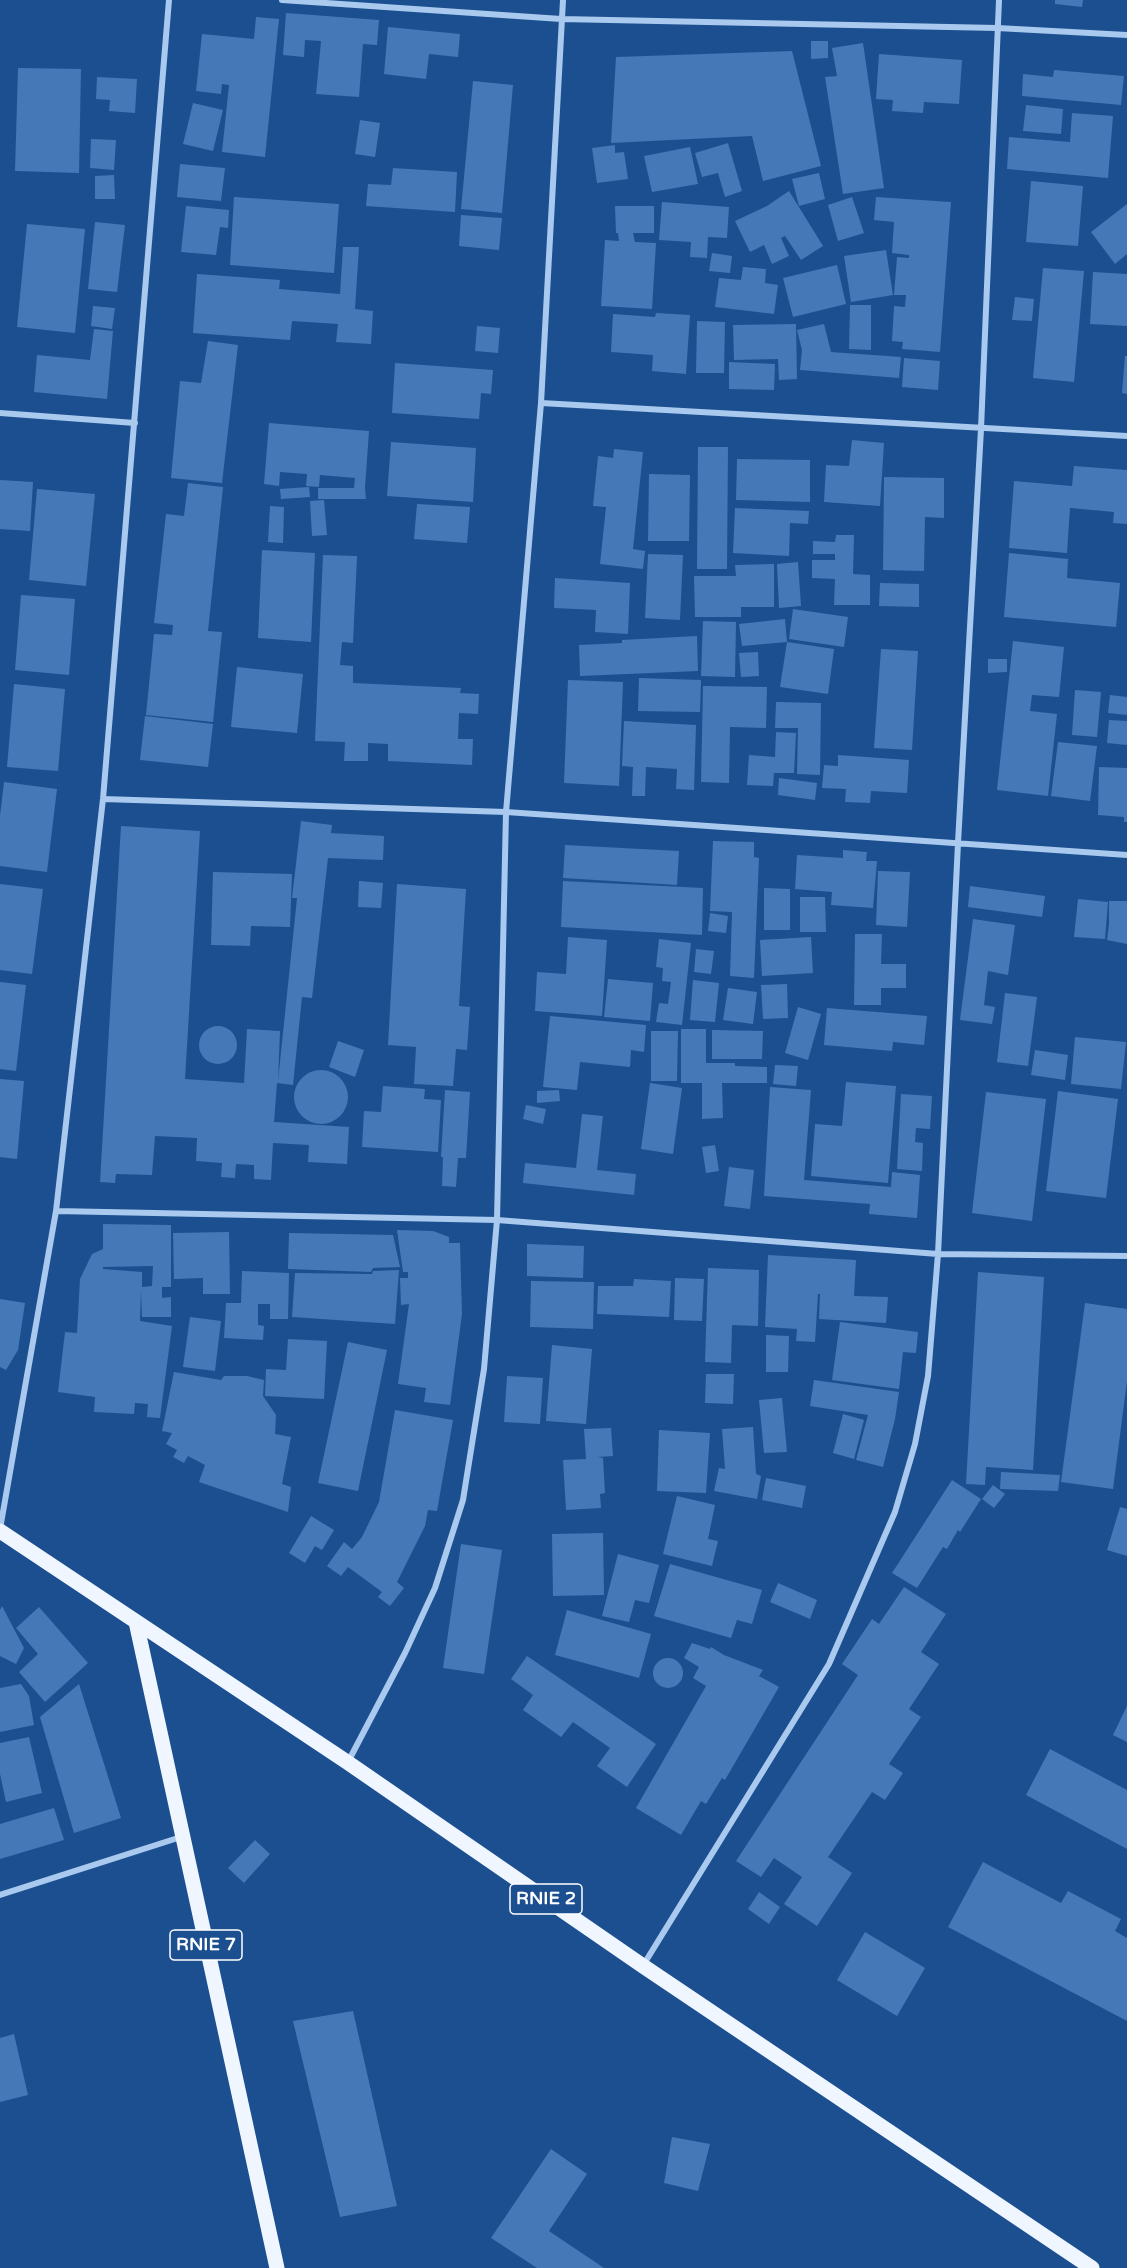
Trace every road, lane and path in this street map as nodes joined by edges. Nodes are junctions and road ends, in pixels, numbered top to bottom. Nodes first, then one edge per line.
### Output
1 (169, 0) edge
2 (282, 0) edge
3 (563, 0) edge
4 (999, 0) edge
5 (561, 19) junction
6 (997, 28) junction
7 (1127, 35) edge
8 (541, 403) junction
9 (0, 413) edge
10 (135, 423) junction
11 (981, 429) junction
12 (1127, 436) edge
13 (103, 800) junction
14 (506, 812) junction
15 (958, 843) junction
16 (1127, 855) edge
17 (56, 1211) junction
18 (497, 1220) junction
19 (938, 1254) junction
20 (1127, 1256) edge
21 (0, 1530) edge
22 (136, 1622) junction
23 (347, 1762) junction
24 (182, 1837) junction
25 (0, 1894) edge
26 (643, 1966) junction
27 (277, 2268) edge
28 (1092, 2268) edge

1 - 10 street
2 - 5 street
3 - 5 street
4 - 6 street
5 - 6 street
5 - 8 street
6 - 7 street
6 - 11 street
8 - 11 street
8 - 14 street
9 - 10 street
10 - 13 street
11 - 12 street
11 - 15 street
13 - 14 street
13 - 17 street
14 - 15 street
14 - 18 street
15 - 16 street
15 - 19 street
17 - 18 street
17 - 21 street
18 - 19 street
18 - 23 street
19 - 20 street
19 - 26 street
21 - 22 main road, RNIE 2
22 - 23 main road, RNIE 2
22 - 24 main road, RNIE 7 / RNIE 7
23 - 26 main road, RNIE 2
24 - 25 street
24 - 27 main road, RNIE 7 / RNIE 7
26 - 28 main road, RNIE 2

